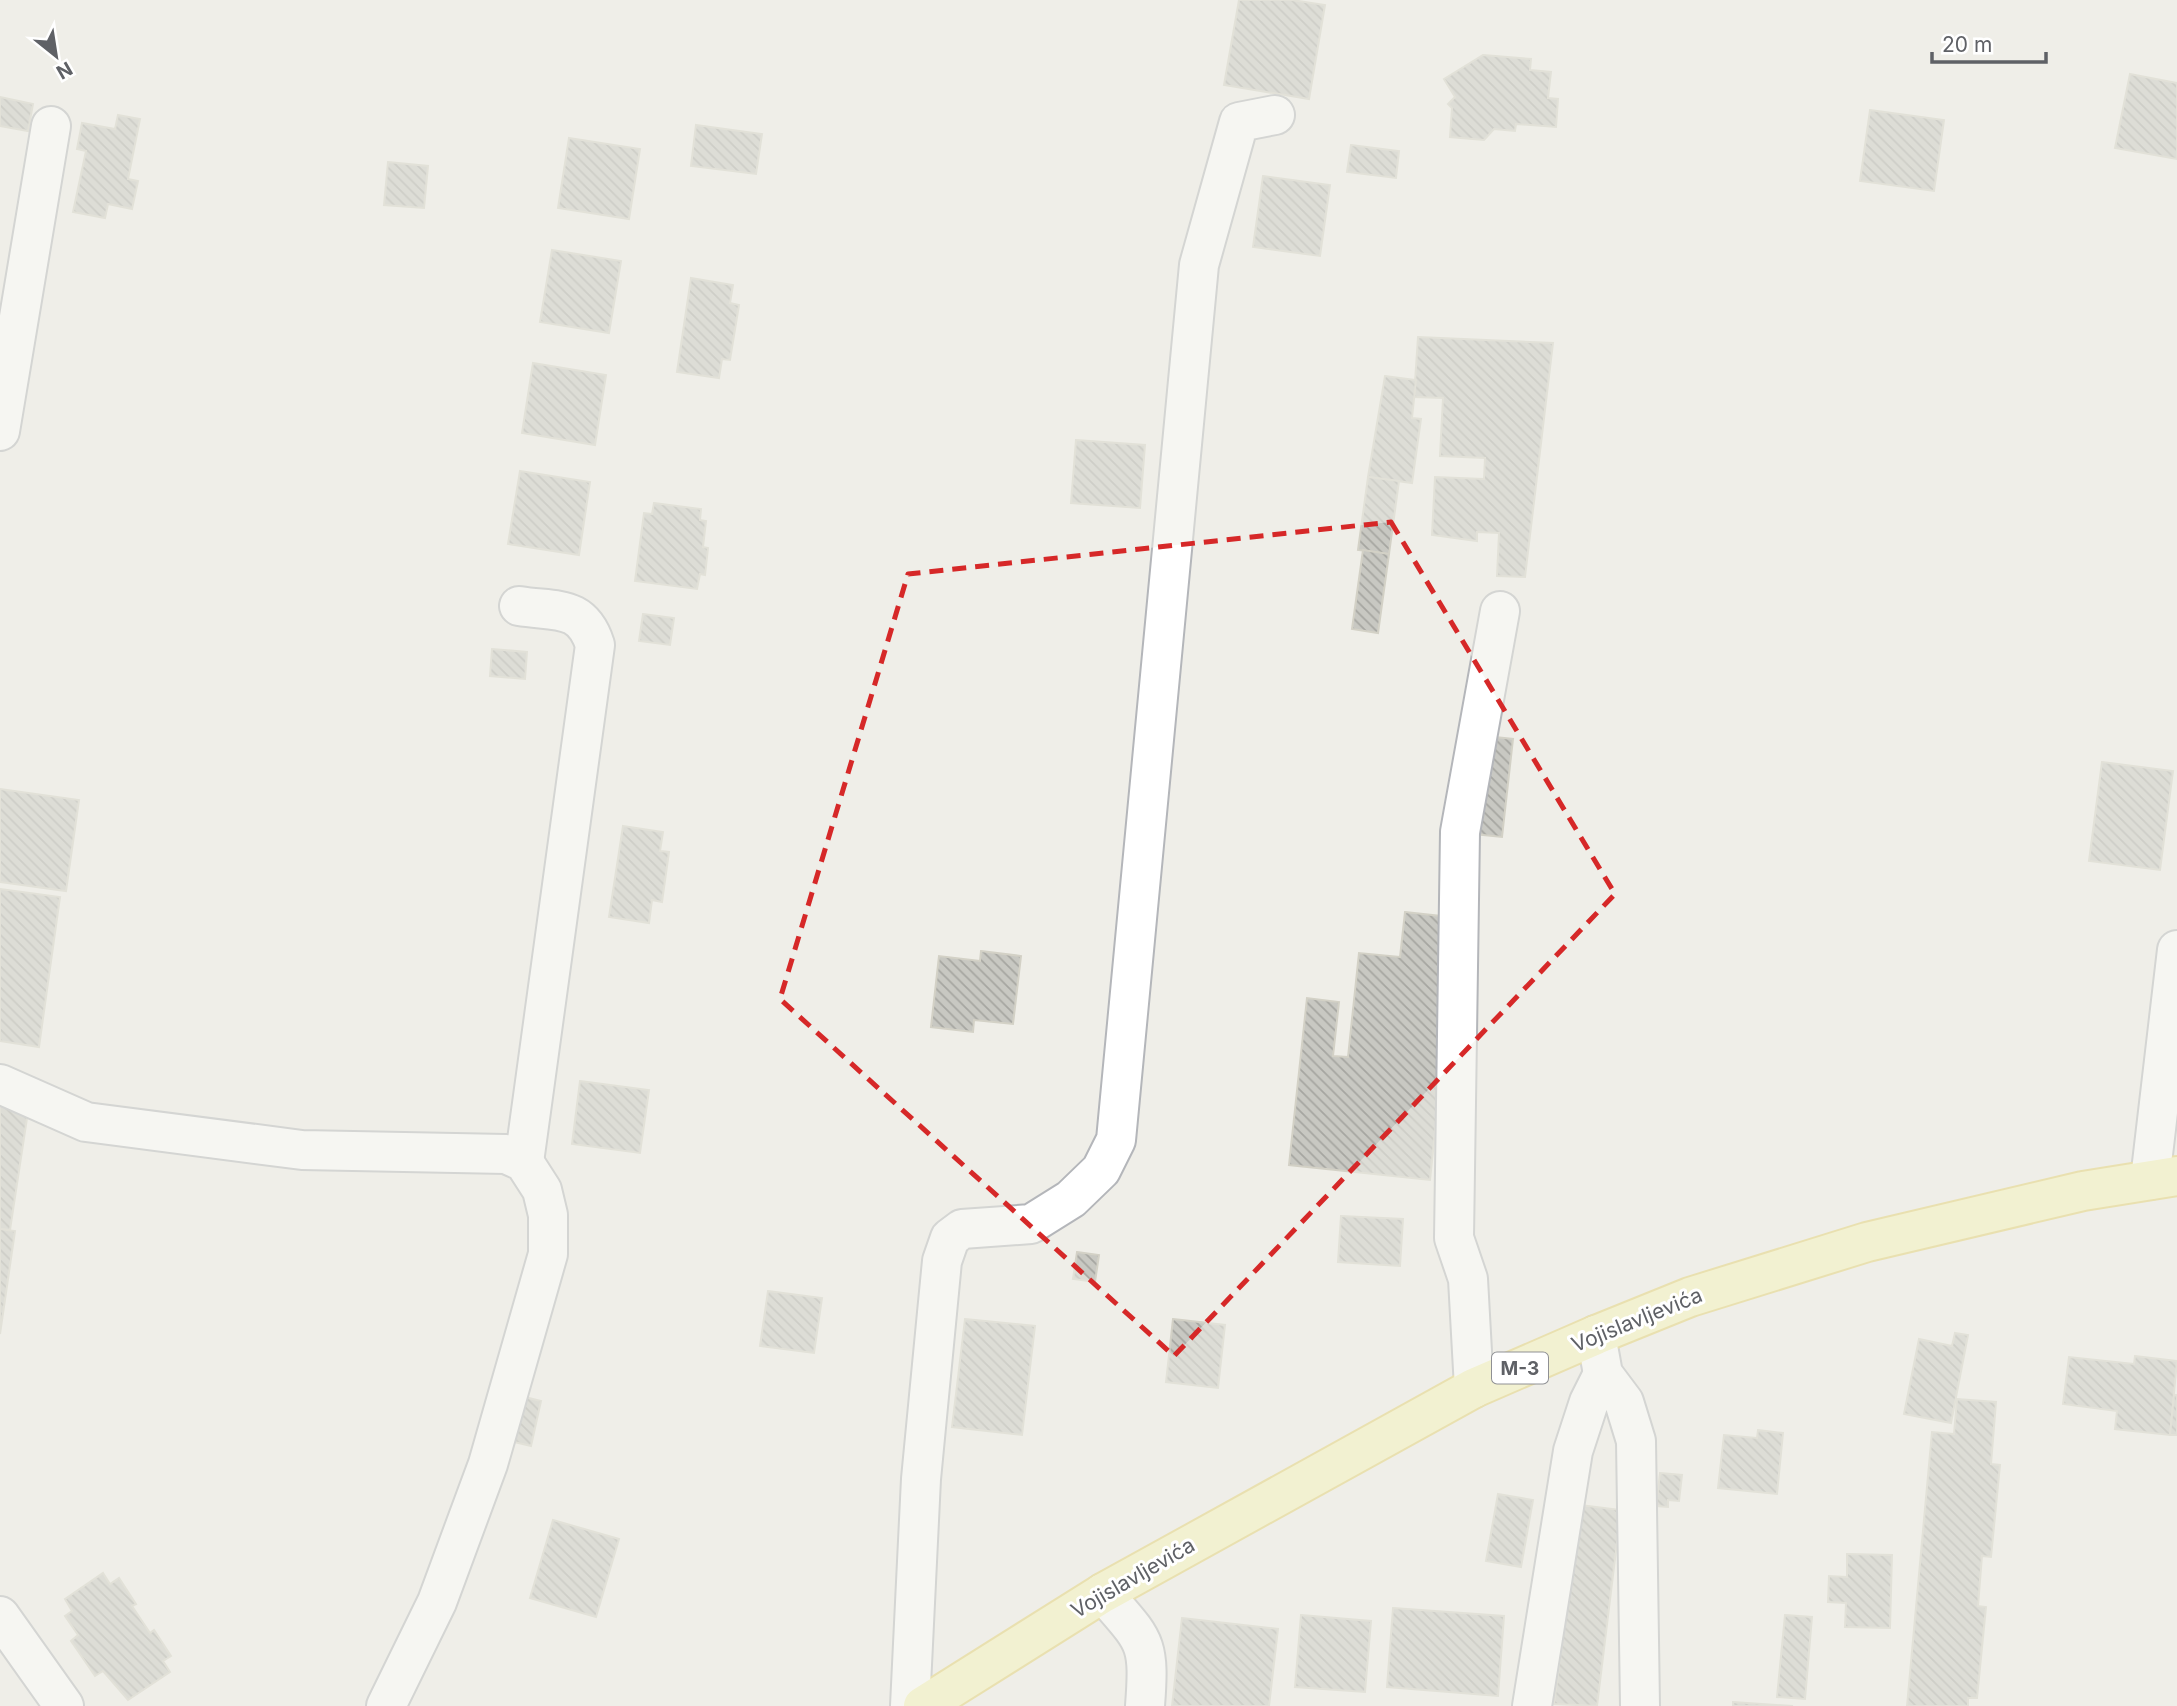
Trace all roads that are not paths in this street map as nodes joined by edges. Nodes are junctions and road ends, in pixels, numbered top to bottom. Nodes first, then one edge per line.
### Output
1 (1275, 115) dead end
2 (51, 126) dead end
3 (0, 431) edge
4 (519, 606) dead end
5 (1500, 611) dead end
6 (2177, 950) edge
7 (0, 1084) edge
8 (524, 1163) junction
9 (2164, 1178) edge
10 (1596, 1335) junction
11 (1603, 1374) junction
12 (1474, 1388) junction
13 (1103, 1593) junction
14 (0, 1616) edge
15 (65, 1706) edge
16 (386, 1706) edge
17 (910, 1706) edge
18 (923, 1706) edge
19 (1144, 1706) edge
20 (1532, 1706) edge
21 (1640, 1706) edge

1 - 17 street
2 - 3 street
4 - 8 street
5 - 12 street
6 - 9 street
7 - 8 street
8 - 16 street
9 - 10 main road, Vojislavljevića / M-3
10 - 11 street
10 - 12 main road, Vojislavljevića / M-3
11 - 20 street
11 - 21 street
12 - 13 main road, Vojislavljevića / M-3
13 - 18 main road, Vojislavljevića / M-3
13 - 19 street
14 - 15 street

